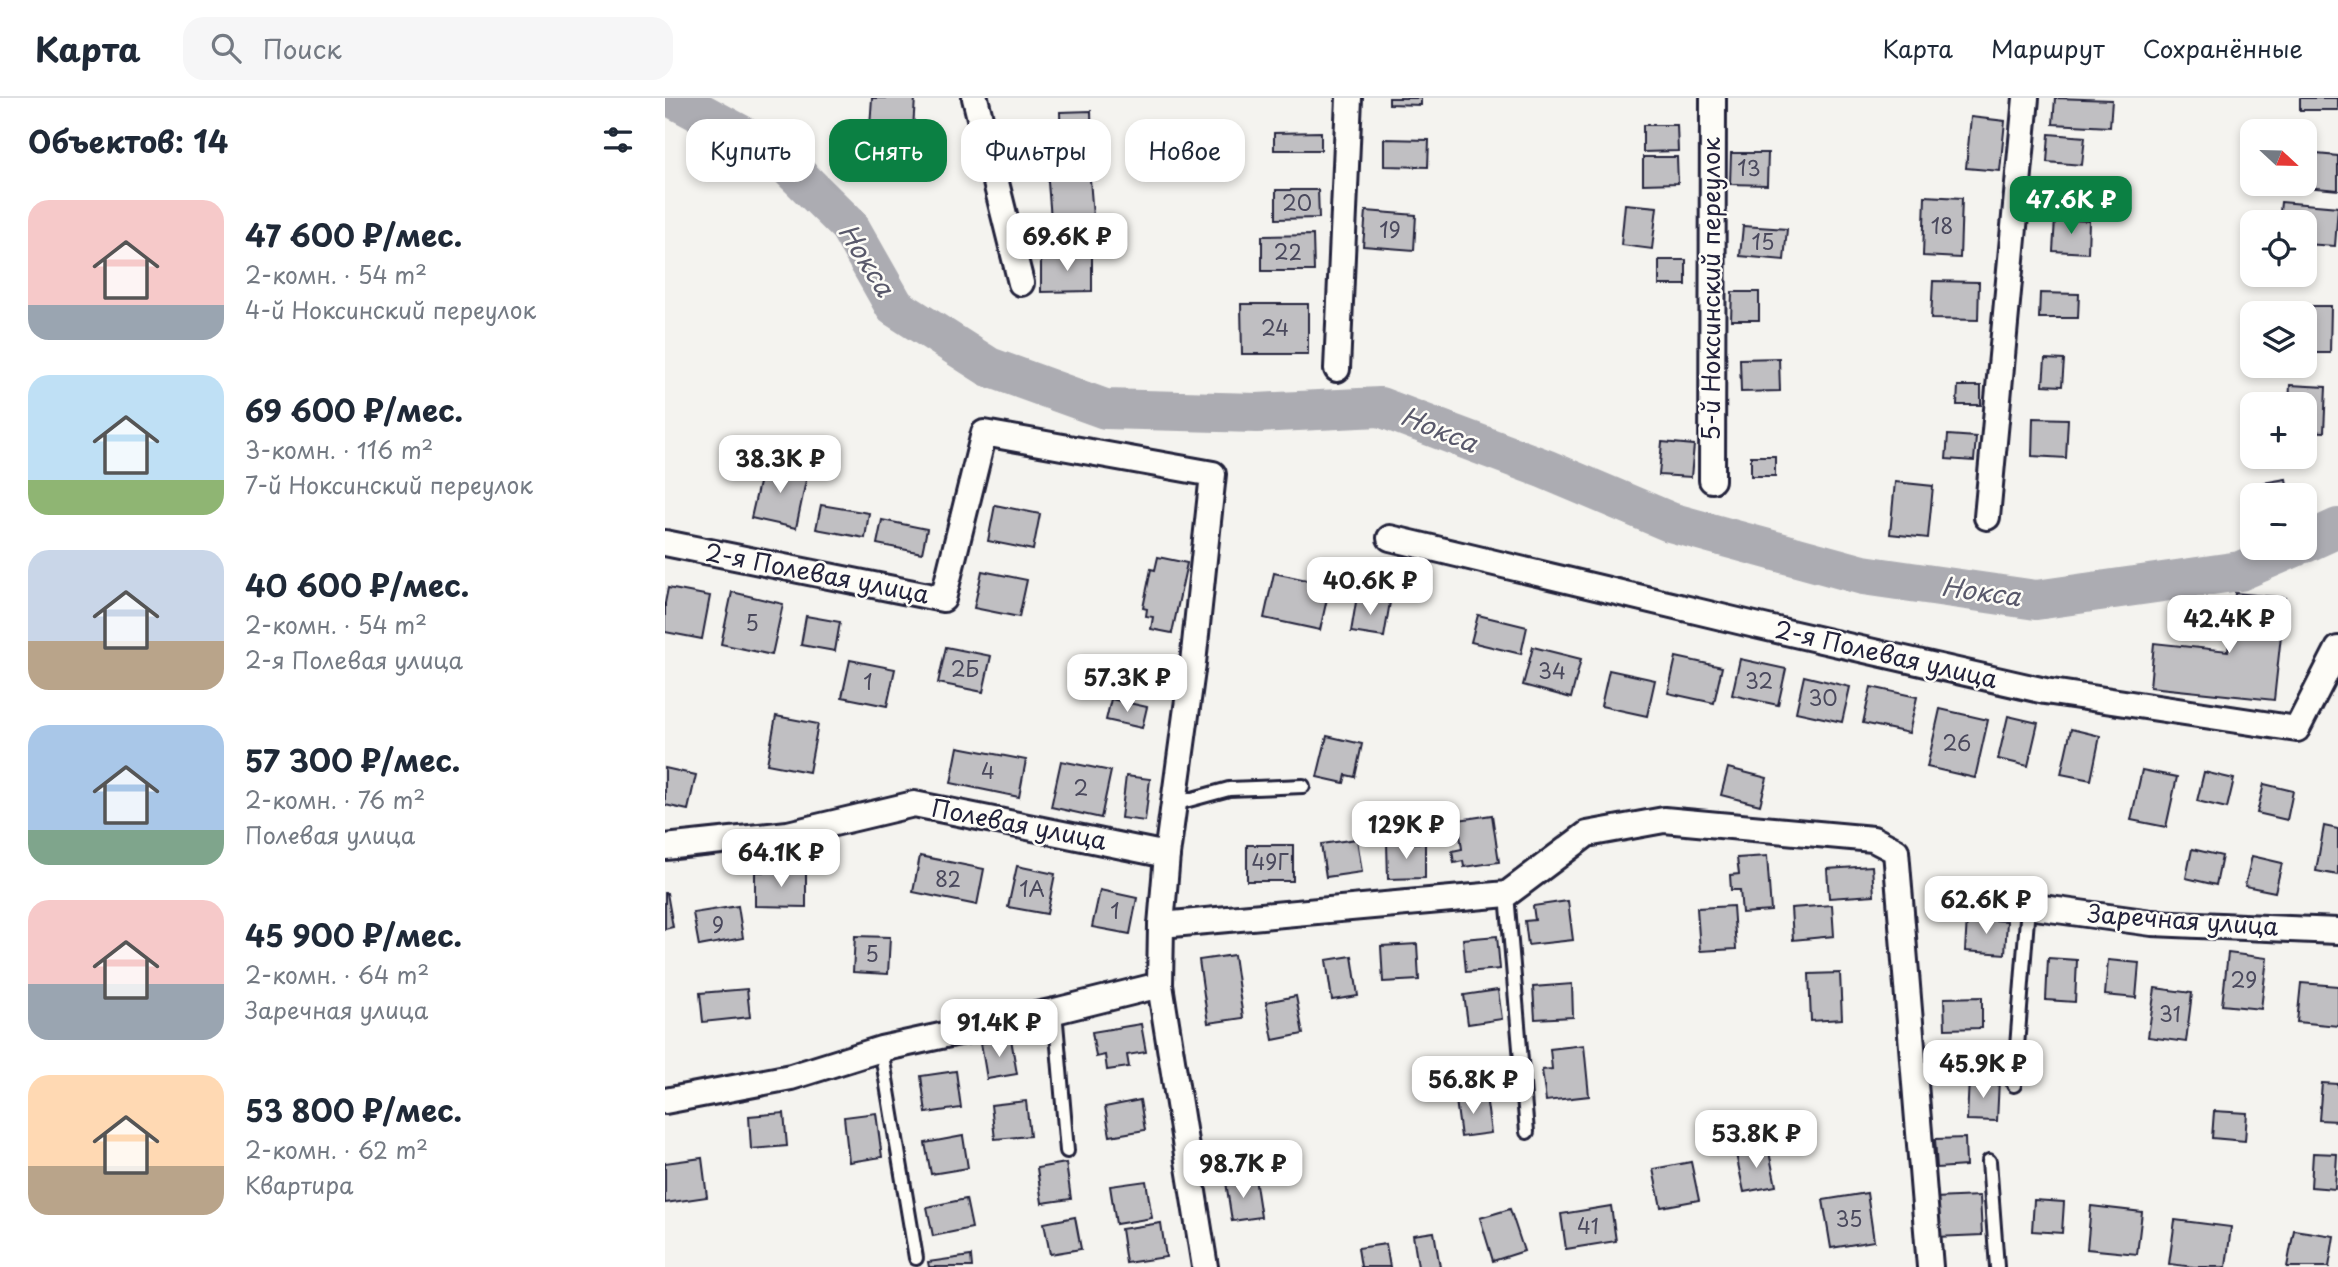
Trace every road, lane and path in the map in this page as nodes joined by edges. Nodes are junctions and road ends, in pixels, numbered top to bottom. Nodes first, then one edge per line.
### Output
1 (975, 98) edge
2 (1349, 98) edge
3 (1713, 98) edge
4 (2026, 98) edge
5 (1021, 283) dead end
6 (1338, 369) dead end
7 (1712, 480) dead end
8 (1987, 517) dead end
9 (1390, 538) dead end
10 (665, 543) edge
11 (2338, 649) edge
12 (1303, 786) dead end
13 (1174, 804) junction
14 (665, 847) edge
15 (1167, 855) junction
16 (1507, 894) junction
17 (2028, 906) joint
18 (1161, 925) junction
19 (2338, 931) edge
20 (1160, 985) junction
21 (1055, 1012) junction
22 (881, 1049) junction
23 (2014, 1084) dead end
24 (665, 1101) edge
25 (1527, 1132) dead end
26 (1067, 1151) dead end
27 (1989, 1161) dead end
28 (916, 1258) dead end
29 (1205, 1267) edge
30 (1930, 1267) edge
31 (1997, 1267) edge

1 - 5 street
2 - 6 street
3 - 7 street, 5-й Ноксинский переулок
4 - 8 street
9 - 11 street, 2-я Полевая улица
10 - 13 street, 2-я Полевая улица
12 - 13 lane
13 - 15 street
14 - 15 street, Полевая улица
15 - 18 street
16 - 18 street
16 - 25 lane
16 - 30 street
17 - 19 street, Заречная улица
17 - 23 lane
18 - 20 street
20 - 21 street
20 - 29 street
21 - 22 street
21 - 26 lane
22 - 24 street
22 - 28 lane
27 - 31 lane

